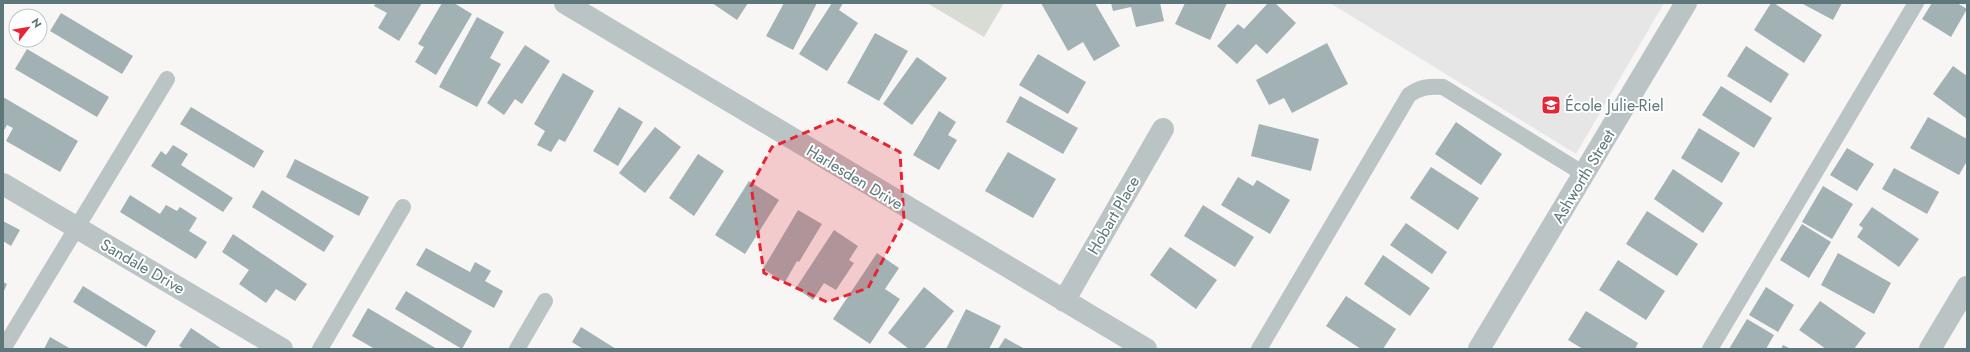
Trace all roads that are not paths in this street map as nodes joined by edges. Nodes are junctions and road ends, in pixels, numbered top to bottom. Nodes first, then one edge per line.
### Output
1 (565, 3) edge
2 (1686, 3) edge
3 (1916, 3) edge
4 (167, 79) dead end
5 (1163, 129) dead end
6 (1584, 174) junction
7 (3, 184) edge
8 (404, 207) dead end
9 (77, 228) junction
10 (1967, 287) edge
11 (1064, 300) junction
12 (545, 302) dead end
13 (3, 349) edge
14 (282, 349) edge
15 (320, 349) edge
16 (516, 349) edge
17 (1146, 349) edge
18 (1259, 349) edge
19 (1480, 349) edge
20 (1710, 349) edge
21 (1930, 349) edge

1 - 11 street, Harlesden Drive
2 - 6 street, Ashworth Street
3 - 20 lane
4 - 9 lane
5 - 11 street, Hobart Place
6 - 18 lane
6 - 19 street, Ashworth Street
7 - 9 street, Sandale Drive
8 - 15 lane
9 - 13 lane
9 - 14 street, Sandale Drive
10 - 21 street
11 - 17 street, Harlesden Drive
12 - 16 lane

